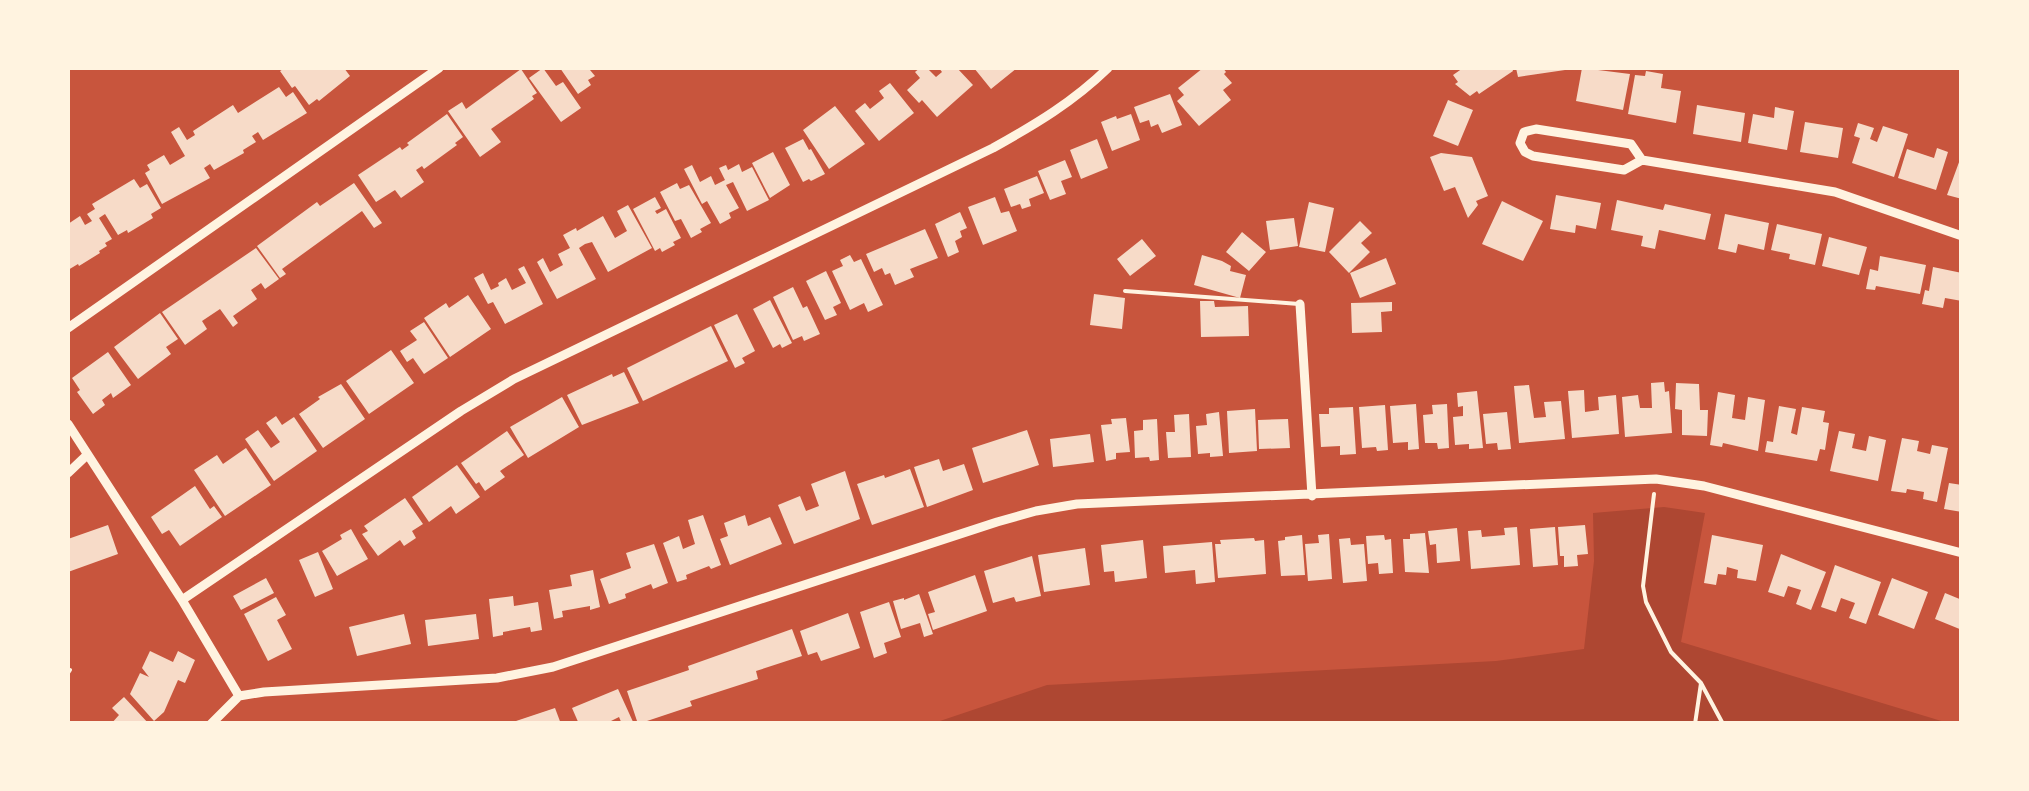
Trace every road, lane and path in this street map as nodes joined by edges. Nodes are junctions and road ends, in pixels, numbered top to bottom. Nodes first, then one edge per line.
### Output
1 (439, 68) edge
2 (1108, 68) edge
3 (1642, 160) junction
4 (1962, 236) edge
5 (1125, 290) dead end
6 (1300, 304) joint
7 (68, 328) edge
8 (68, 424) edge
9 (86, 455) junction
10 (68, 474) edge
11 (1656, 479) junction
12 (1312, 496) junction
13 (1962, 553) edge
14 (182, 600) junction
15 (1702, 683) junction
16 (239, 696) junction
17 (211, 724) edge
18 (1695, 724) edge
19 (1723, 724) edge

1 - 7 street
2 - 14 street
3 - 3 street
3 - 4 street
5 - 6 lane
6 - 12 street
8 - 9 street
9 - 10 street
9 - 14 street
11 - 12 street
11 - 13 street
11 - 15 path
12 - 16 street
14 - 16 street
15 - 18 path
15 - 19 path
16 - 17 street

